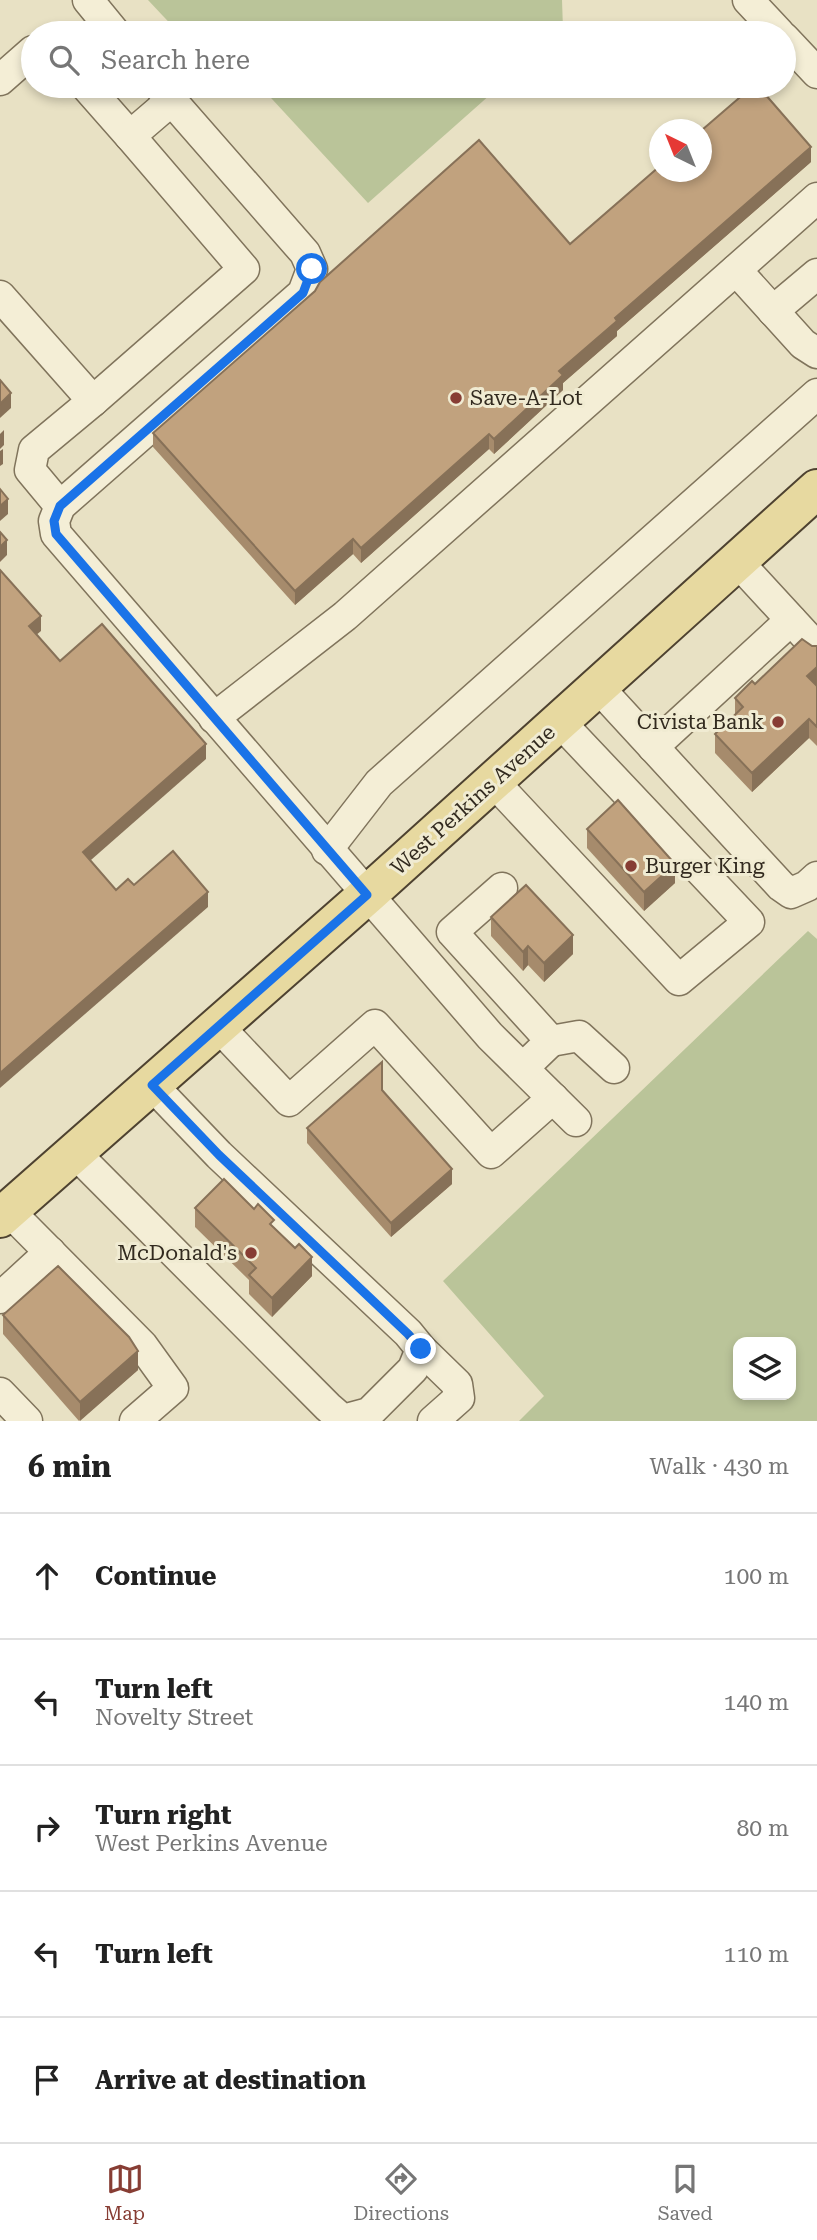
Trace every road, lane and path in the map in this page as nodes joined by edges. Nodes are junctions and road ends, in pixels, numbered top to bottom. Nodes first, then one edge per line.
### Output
1 (88, 0) edge
2 (748, 0) edge
3 (106, 21) edge
4 (768, 21) edge
5 (796, 51) edge
6 (21, 62) edge
7 (817, 73) edge
8 (0, 80) edge
9 (97, 98) edge
10 (162, 98) edge
11 (170, 98) edge
12 (130, 136) junction
13 (817, 198) edge
14 (736, 270) junction
15 (817, 274) edge
16 (0, 296) edge
17 (773, 311) junction
18 (817, 353) edge
19 (817, 394) edge
20 (93, 401) junction
21 (817, 489) edge
22 (58, 520) junction
23 (737, 561) junction
24 (791, 620) junction
25 (817, 649) edge
26 (598, 687) junction
27 (214, 718) junction
28 (559, 721) junction
29 (653, 747) junction
30 (493, 781) junction
31 (327, 850) junction
32 (817, 877) edge
33 (502, 888) dead end
34 (367, 895) junction
35 (491, 975) junction
36 (460, 1002) junction
37 (218, 1026) junction
38 (551, 1041) junction
39 (523, 1068) junction
40 (614, 1068) dead end
41 (152, 1085) junction
42 (553, 1098) junction
43 (576, 1121) dead end
44 (75, 1153) junction
45 (4, 1214) edge
46 (50, 1252) junction
47 (0, 1298) edge
48 (421, 1349) junction
49 (0, 1393) edge
50 (27, 1421) edge
51 (135, 1421) edge
52 (343, 1421) edge
53 (433, 1421) edge

1 - 3 street
2 - 4 street
5 - 7 street
6 - 8 street
9 - 12 street
10 - 12 street
11 - 22 street
12 - 20 street
13 - 14 street
14 - 17 street
14 - 27 street
15 - 17 street
16 - 20 street
17 - 18 street
19 - 31 street
20 - 22 street
21 - 23 main road, West Perkins Avenue
22 - 27 street
23 - 24 street
23 - 26 main road, West Perkins Avenue
24 - 25 street
24 - 29 street
26 - 28 main road, West Perkins Avenue
26 - 29 street
27 - 31 street
28 - 30 main road, West Perkins Avenue
28 - 30 street
29 - 32 street
30 - 34 main road, West Perkins Avenue
31 - 34 street
33 - 35 street
34 - 36 street
34 - 37 main road, West Perkins Avenue
35 - 36 street
35 - 38 street
36 - 39 street
37 - 41 main road, West Perkins Avenue
37 - 42 street
38 - 39 street
38 - 40 street
39 - 42 street
41 - 44 main road, West Perkins Avenue
41 - 48 street
42 - 43 street
44 - 45 main road, West Perkins Avenue
44 - 52 street
45 - 46 street
46 - 47 street
46 - 51 street
48 - 52 street
48 - 53 street
49 - 50 street

